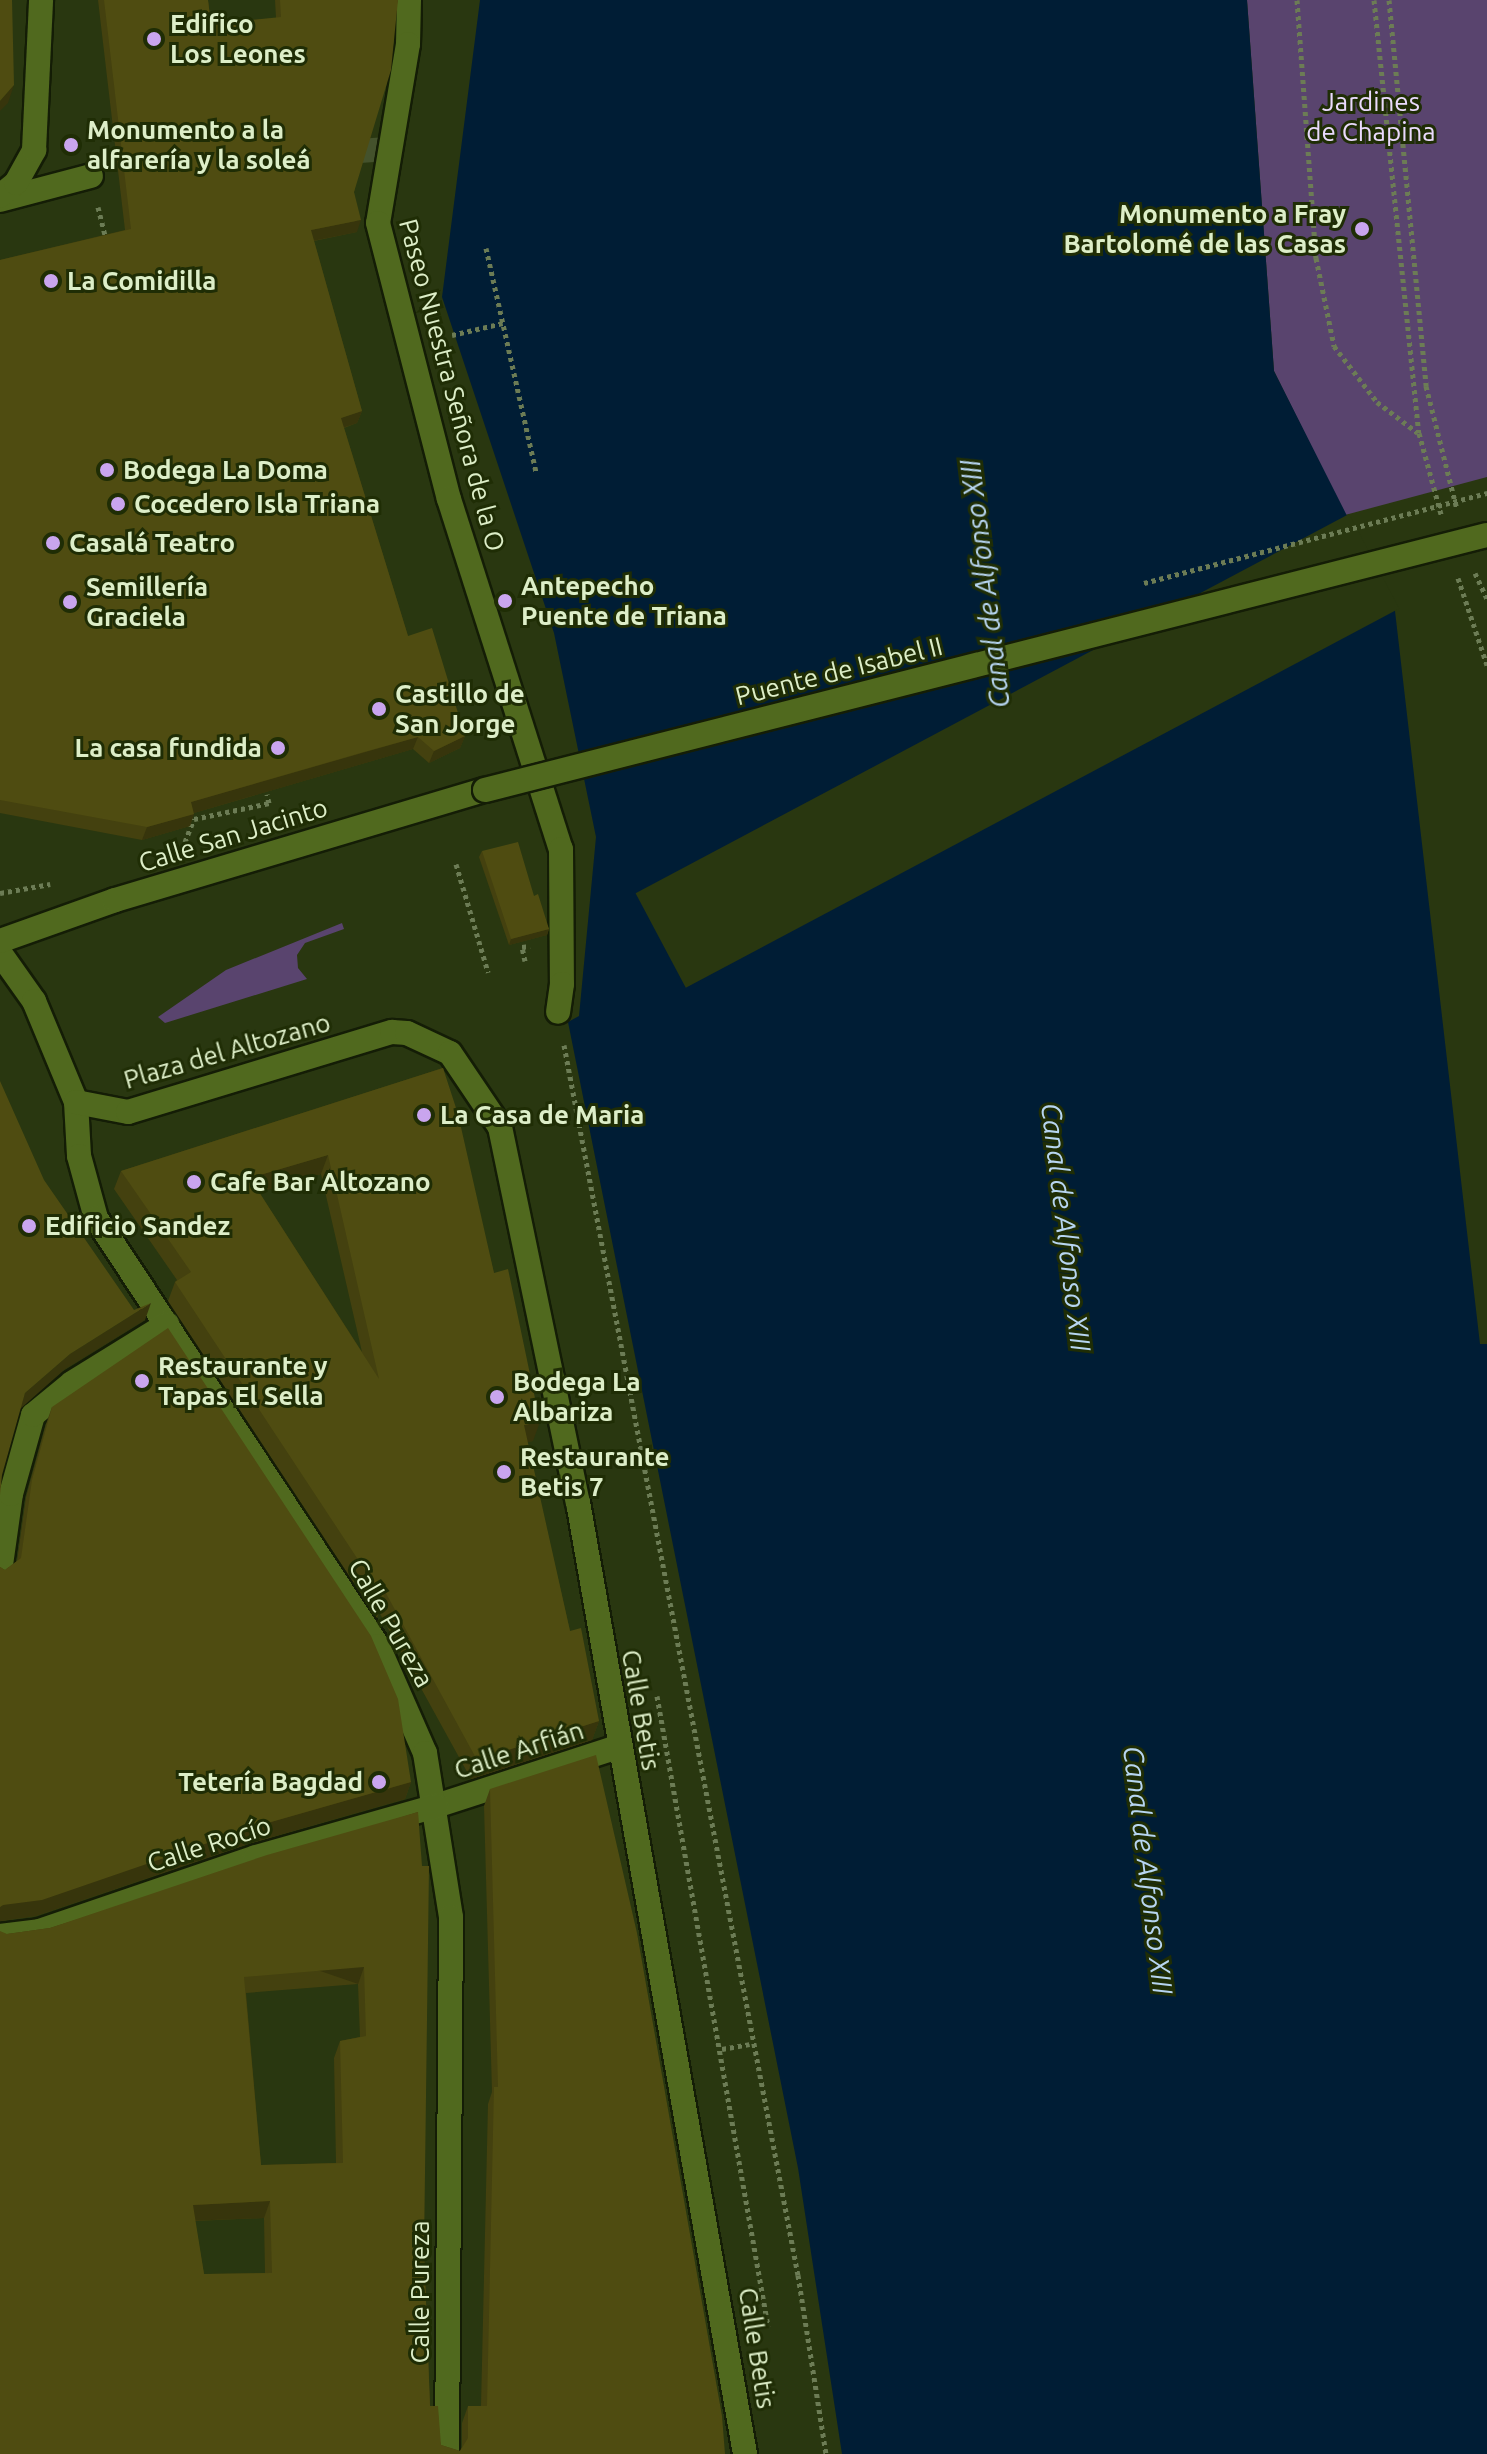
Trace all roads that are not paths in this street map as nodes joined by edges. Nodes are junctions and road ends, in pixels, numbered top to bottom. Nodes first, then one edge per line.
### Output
1 (41, 0) edge
2 (409, 0) edge
3 (91, 176) road end
4 (0, 198) edge
5 (1487, 535) edge
6 (485, 790) joint
7 (0, 941) edge
8 (0, 953) edge
9 (558, 1012) road end
10 (392, 1032) joint
11 (76, 1102) junction
12 (167, 1324) junction
13 (0, 1572) edge
14 (618, 1747) junction
15 (436, 1806) junction
16 (0, 1936) edge
17 (447, 2454) edge
18 (745, 2454) edge

1 - 4 street
2 - 9 street, Paseo Nuestra Señora de la O
3 - 4 street
5 - 6 street, Puente de Isabel II, bridge
6 - 7 street, Calle San Jacinto
8 - 11 street, Calle Pureza
10 - 11 street, Plaza del Altozano
10 - 14 street, Calle Betis
11 - 12 street, Calle Pureza
12 - 13 street
12 - 15 street, Calle Pureza
14 - 15 street, Calle Arfián
14 - 18 street, Calle Betis
15 - 16 street, Calle Rocío
15 - 17 street, Calle Pureza

